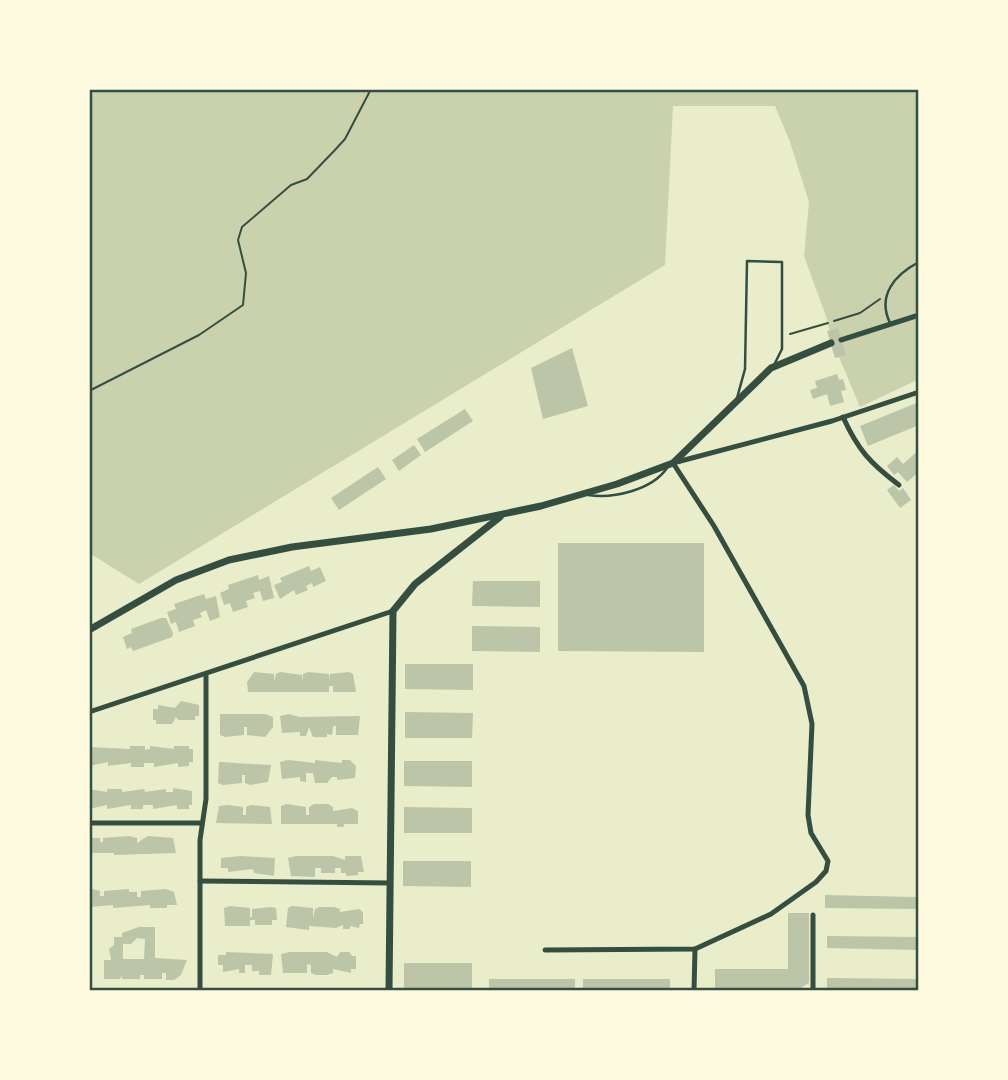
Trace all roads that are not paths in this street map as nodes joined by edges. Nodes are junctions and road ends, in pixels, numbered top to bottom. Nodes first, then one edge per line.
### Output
1 (919, 262) edge
2 (919, 316) edge
3 (891, 326) junction
4 (841, 340) dead end
5 (831, 343) dead end
6 (771, 368) junction
7 (919, 392) edge
8 (735, 403) junction
9 (843, 417) junction
10 (673, 463) junction
11 (899, 485) dead end
12 (503, 515) junction
13 (393, 611) junction
14 (89, 630) edge
15 (206, 676) junction
16 (89, 712) edge
17 (89, 823) edge
18 (202, 824) junction
19 (200, 881) junction
20 (390, 883) junction
21 (813, 915) dead end
22 (695, 949) junction
23 (545, 950) dead end
24 (200, 991) edge
25 (389, 991) edge
26 (694, 991) edge
27 (813, 991) edge

1 - 3 lane
2 - 3 street
3 - 4 street
5 - 6 street
6 - 8 street
6 - 8 lane
7 - 9 street
8 - 10 street
9 - 10 street
9 - 11 street
10 - 12 street
10 - 22 street
12 - 13 street
12 - 14 street
13 - 15 street
13 - 20 street
15 - 16 street
15 - 18 street
17 - 18 street
18 - 19 street
19 - 20 street
19 - 24 street
20 - 25 street
21 - 27 street
22 - 23 street
22 - 26 street

